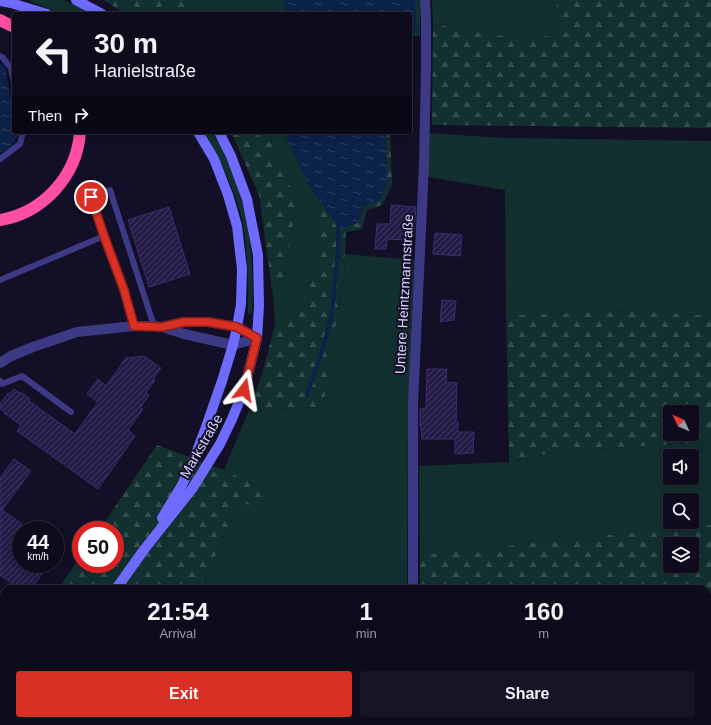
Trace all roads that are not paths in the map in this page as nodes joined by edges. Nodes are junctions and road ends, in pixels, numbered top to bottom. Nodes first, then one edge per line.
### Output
1 (76, 0) edge
2 (425, 0) edge
3 (0, 1) edge
4 (11, 1) edge
5 (41, 12) edge
6 (98, 12) edge
7 (0, 20) edge
8 (12, 26) edge
9 (0, 56) edge
10 (12, 73) edge
11 (22, 134) edge
12 (80, 134) edge
13 (199, 134) edge
14 (220, 134) edge
15 (0, 159) edge
16 (0, 220) edge
17 (104, 236) junction
18 (0, 280) edge
19 (134, 326) junction
20 (158, 327) junction
21 (237, 327) junction
22 (257, 338) junction
23 (233, 345) junction
24 (0, 362) edge
25 (0, 381) edge
26 (72, 412) dead end
27 (143, 550) junction
28 (119, 585) edge
29 (413, 585) edge

1 - 6 main road
2 - 29 street, Untere Heintzmannstraße
3 - 4 main road
4 - 5 main road
7 - 8 highway
9 - 10 lane
11 - 15 lane
12 - 16 highway
13 - 21 main road, Markstraße
14 - 22 main road, Markstraße
17 - 18 lane
17 - 19 lane
17 - 20 lane
19 - 20 street
19 - 24 street
20 - 21 street
20 - 23 street
21 - 22 street
21 - 23 main road, Markstraße
22 - 23 street
22 - 27 main road, Markstraße
23 - 27 main road, Markstraße
25 - 26 lane
27 - 28 main road, Markstraße

